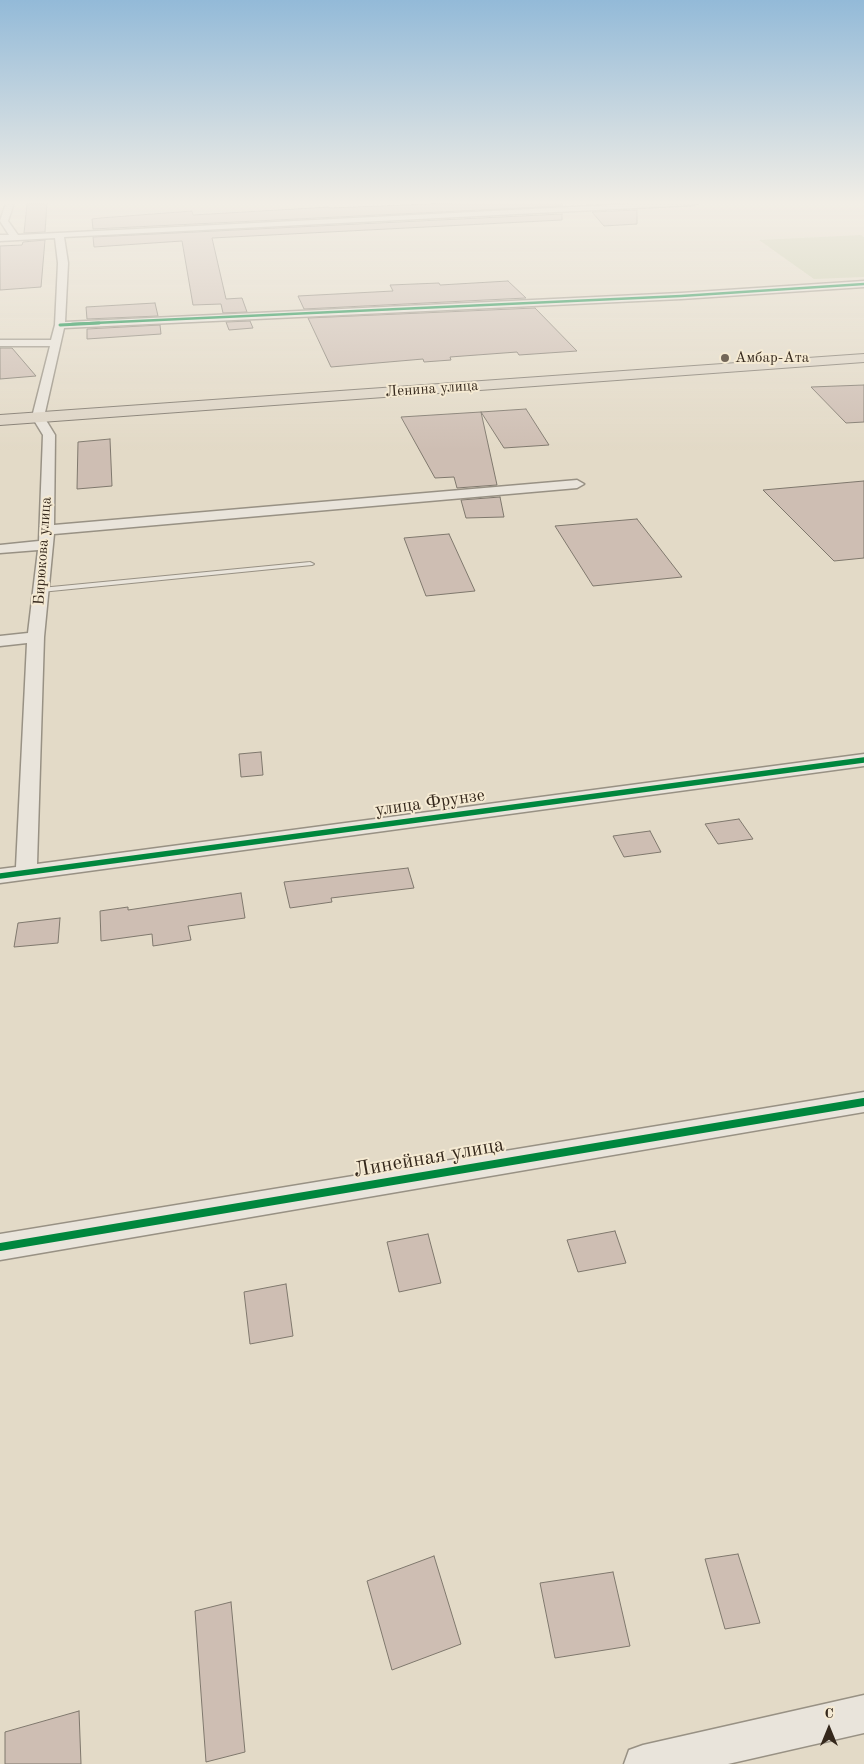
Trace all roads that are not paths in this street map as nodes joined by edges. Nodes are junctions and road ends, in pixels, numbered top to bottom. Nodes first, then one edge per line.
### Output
1 (62, 285) edge
2 (844, 285) edge
3 (60, 325) junction
4 (0, 343) edge
5 (56, 343) junction
6 (864, 358) edge
7 (38, 416) junction
8 (0, 420) edge
9 (578, 484) dead end
10 (46, 538) junction
11 (0, 549) edge
12 (310, 564) dead end
13 (41, 590) junction
14 (36, 637) junction
15 (0, 641) edge
16 (864, 760) edge
17 (26, 873) junction
18 (0, 876) edge
19 (864, 1102) edge
20 (0, 1247) edge
21 (864, 1714) edge
22 (643, 1764) edge

1 - 3 street
2 - 3 street
3 - 5 street
4 - 5 street
5 - 7 street
6 - 7 main road, Ленина улица
7 - 8 main road, Ленина улица
7 - 10 street, Бирюкова улица
9 - 10 street
10 - 11 street
10 - 13 street, Бирюкова улица
12 - 13 lane
13 - 14 street, Бирюкова улица
14 - 15 street
14 - 17 street, Бирюкова улица
16 - 17 street, улица Фрунзе
17 - 18 street, улица Фрунзе
19 - 20 street, Линейная улица
21 - 22 street

